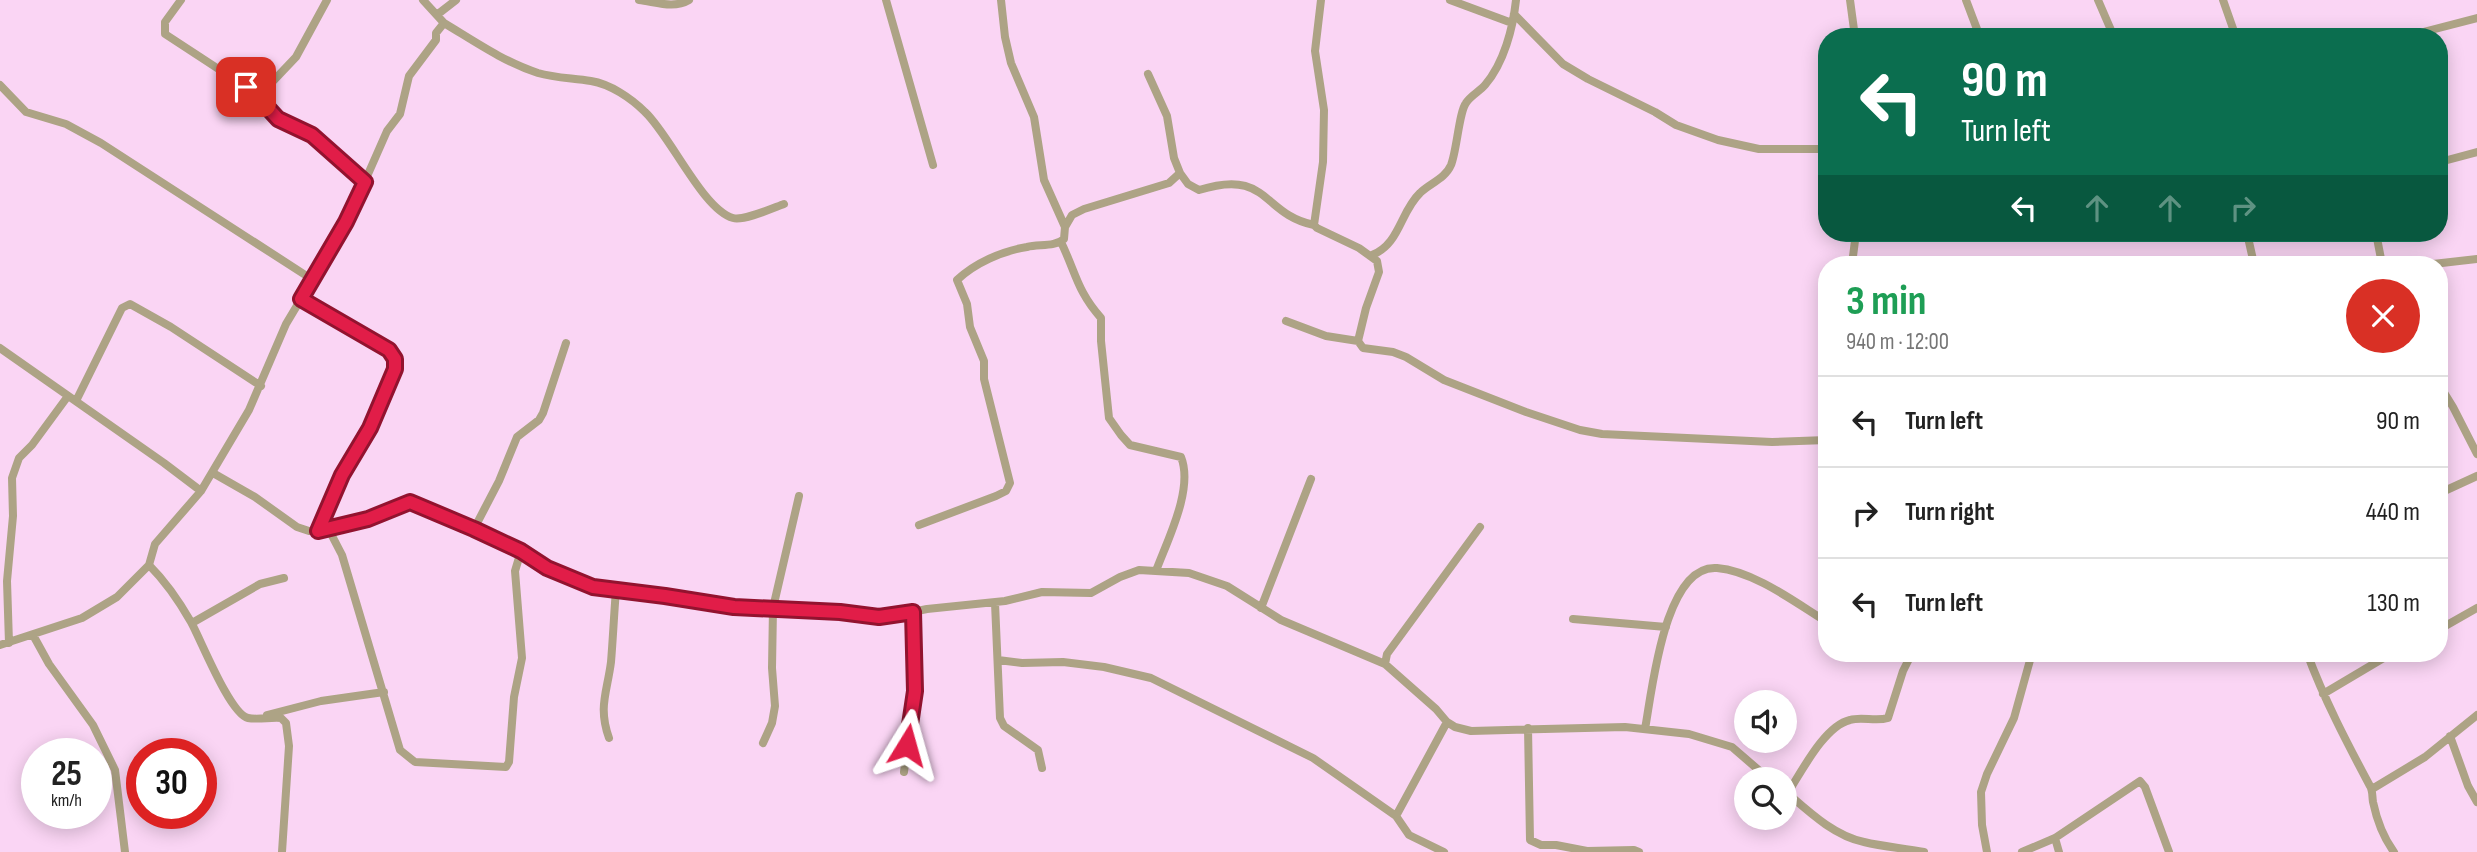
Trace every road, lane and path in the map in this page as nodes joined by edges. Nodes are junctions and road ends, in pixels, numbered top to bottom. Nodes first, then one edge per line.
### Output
1 (181, 0) edge
2 (327, 0) edge
3 (423, 0) edge
4 (456, 0) edge
5 (639, 0) edge
6 (689, 0) edge
7 (886, 0) edge
8 (1001, 0) edge
9 (1321, 0) edge
10 (1450, 0) edge
11 (1516, 0) edge
12 (1850, 0) edge
13 (1966, 0) edge
14 (2098, 0) edge
15 (2223, 0) edge
16 (438, 14) junction
17 (1514, 14) junction
18 (2477, 18) edge
19 (444, 23) junction
20 (1512, 23) junction
21 (1854, 28) edge
22 (1977, 28) edge
23 (2110, 28) edge
24 (2233, 28) edge
25 (2439, 28) edge
26 (1147, 74) dead end
27 (0, 85) edge
28 (258, 97) junction
29 (1818, 149) edge
30 (2477, 152) edge
31 (2448, 160) edge
32 (933, 165) dead end
33 (1180, 173) junction
34 (365, 182) junction
35 (784, 204) dead end
36 (1314, 225) junction
37 (1065, 227) junction
38 (1061, 242) junction
39 (1372, 255) junction
40 (2477, 259) edge
41 (2448, 262) edge
42 (313, 279) junction
43 (301, 299) junction
44 (1286, 321) dead end
45 (1358, 341) junction
46 (566, 344) dead end
47 (0, 348) edge
48 (261, 386) junction
49 (68, 396) junction
50 (2448, 399) edge
51 (76, 401) junction
52 (1818, 440) edge
53 (2477, 454) edge
54 (214, 473) junction
55 (2477, 476) edge
56 (1311, 478) dead end
57 (2448, 489) edge
58 (201, 491) junction
59 (799, 496) dead end
60 (919, 524) dead end
61 (1479, 527) dead end
62 (474, 529) junction
63 (328, 530) junction
64 (318, 531) junction
65 (521, 551) junction
66 (149, 565) junction
67 (1156, 571) junction
68 (284, 578) dead end
69 (616, 590) junction
70 (995, 603) junction
71 (773, 608) junction
72 (1261, 608) junction
73 (2477, 608) edge
74 (913, 612) junction
75 (1818, 616) edge
76 (1573, 619) dead end
77 (192, 623) junction
78 (2448, 624) edge
79 (1666, 627) junction
80 (33, 635) junction
81 (5, 644) edge
82 (998, 660) junction
83 (1908, 662) edge
84 (2030, 662) edge
85 (2311, 662) edge
86 (2377, 662) edge
87 (1385, 664) junction
88 (384, 692) junction
89 (2323, 694) junction
90 (2477, 715) edge
91 (259, 718) junction
92 (1447, 722) junction
93 (1528, 728) junction
94 (1646, 729) junction
95 (2450, 736) junction
96 (609, 738) dead end
97 (763, 743) dead end
98 (1754, 767) edge
99 (1042, 768) dead end
100 (904, 772) dead end
101 (1797, 777) edge
102 (2372, 789) junction
103 (1797, 802) edge
104 (2477, 802) edge
105 (1396, 816) junction
106 (2056, 838) junction
107 (1863, 842) junction
108 (1532, 848) edge
109 (1574, 848) junction
110 (125, 852) edge
111 (282, 852) edge
112 (1444, 852) edge
113 (1556, 852) edge
114 (1639, 852) edge
115 (1860, 852) edge
116 (1924, 852) edge
117 (1987, 852) edge
118 (2022, 852) edge
119 (2059, 852) edge
120 (2169, 852) edge
121 (2394, 852) edge

1 - 28 street
2 - 28 street
3 - 16 street
4 - 16 street
5 - 6 street
7 - 32 street
8 - 37 street
9 - 36 street
10 - 20 street
11 - 17 street
12 - 21 street
13 - 22 street
14 - 23 street
15 - 24 street
16 - 19 street
17 - 20 street
17 - 29 street
18 - 25 street
19 - 34 street
19 - 35 street
20 - 39 street
26 - 33 street
27 - 42 street
28 - 34 street
30 - 31 street
33 - 36 street
33 - 37 street
34 - 42 street
36 - 39 street
37 - 38 street
38 - 60 street
38 - 67 street
39 - 45 street
40 - 41 street
42 - 43 street
43 - 48 street
43 - 64 street
44 - 45 street
45 - 52 street
46 - 62 street
47 - 49 street
48 - 51 street
48 - 54 street
49 - 51 street
49 - 81 street
50 - 53 street
51 - 58 street
54 - 58 street
54 - 64 street
55 - 57 street
56 - 72 street
58 - 66 street
59 - 71 street
61 - 87 street
62 - 63 street
62 - 65 street
63 - 64 street
63 - 88 street
65 - 69 street
65 - 88 street
66 - 77 street
66 - 80 street
67 - 70 street
67 - 72 street
68 - 77 street
69 - 71 street
69 - 96 street
70 - 74 street
70 - 82 street
71 - 74 street
71 - 97 street
72 - 87 street
73 - 78 street
74 - 100 street
75 - 79 street
76 - 79 street
77 - 91 street
79 - 94 street
80 - 81 street
80 - 110 street
82 - 99 street
82 - 105 street
83 - 101 street
84 - 117 street
85 - 89 street
86 - 89 street
87 - 92 street
88 - 91 street
89 - 102 street
90 - 95 street
91 - 111 street
92 - 93 street
92 - 105 street
93 - 94 street
93 - 108 street
94 - 98 street
95 - 102 street
95 - 104 street
102 - 121 street
103 - 107 street
105 - 112 street
106 - 118 street
106 - 119 street
106 - 120 street
107 - 115 street
107 - 116 street
108 - 109 street
109 - 113 street
109 - 114 street

